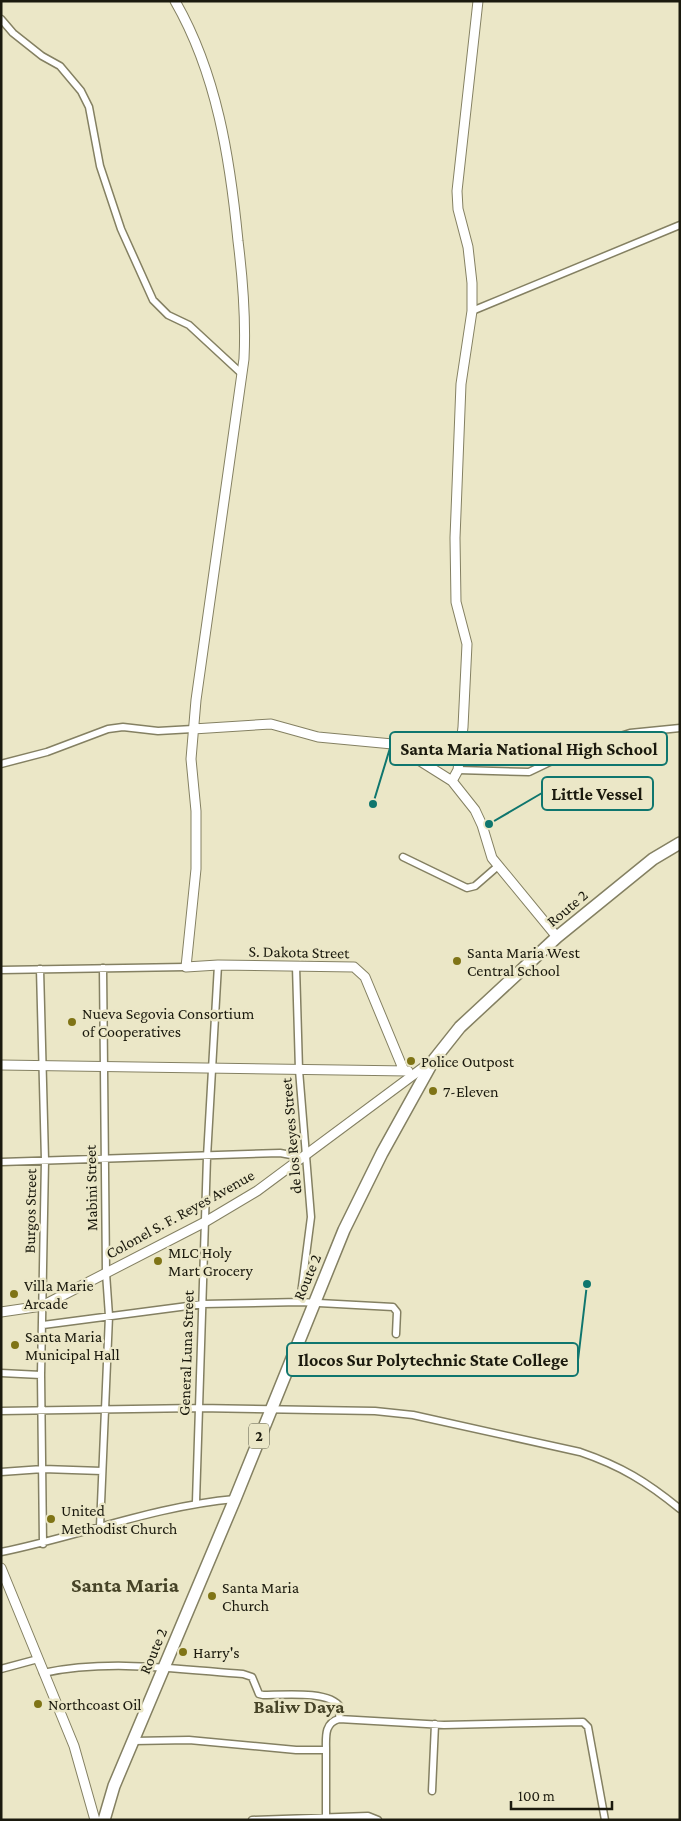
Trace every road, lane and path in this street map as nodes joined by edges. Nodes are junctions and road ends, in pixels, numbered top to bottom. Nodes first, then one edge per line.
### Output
1 (175, 1) edge
2 (478, 1) edge
3 (1, 19) edge
4 (680, 225) edge
5 (472, 311) junction
6 (242, 374) junction
7 (194, 726) junction
8 (680, 728) edge
9 (1, 764) edge
10 (458, 770) junction
11 (452, 781) junction
12 (680, 843) edge
13 (403, 857) dead end
14 (498, 866) junction
15 (557, 937) junction
16 (218, 966) junction
17 (296, 966) junction
18 (186, 967) junction
19 (102, 968) junction
20 (40, 969) junction
21 (1, 970) edge
22 (432, 1060) junction
23 (1, 1065) edge
24 (41, 1065) junction
25 (102, 1067) junction
26 (214, 1068) junction
27 (300, 1070) junction
28 (404, 1071) junction
29 (416, 1071) junction
30 (303, 1156) junction
31 (207, 1157) junction
32 (45, 1160) junction
33 (104, 1160) junction
34 (1, 1162) edge
35 (204, 1222) junction
36 (106, 1273) junction
37 (300, 1302) junction
38 (202, 1304) junction
39 (314, 1305) junction
40 (42, 1306) junction
41 (1, 1312) edge
42 (109, 1316) junction
43 (43, 1326) junction
44 (396, 1334) dead end
45 (1, 1373) edge
46 (41, 1376) junction
47 (198, 1408) junction
48 (104, 1409) junction
49 (43, 1410) junction
50 (270, 1410) junction
51 (1, 1411) edge
52 (43, 1469) junction
53 (1, 1472) edge
54 (102, 1472) junction
55 (235, 1498) junction
56 (196, 1502) junction
57 (680, 1509) edge
58 (100, 1527) junction
59 (43, 1544) junction
60 (1, 1552) edge
61 (1, 1568) edge
62 (38, 1659) junction
63 (1, 1668) edge
64 (164, 1668) junction
65 (43, 1673) junction
66 (339, 1719) junction
67 (434, 1724) junction
68 (133, 1741) junction
69 (326, 1750) junction
70 (432, 1791) dead end
71 (326, 1816) junction
72 (95, 1820) edge
73 (104, 1820) edge
74 (252, 1820) edge
75 (378, 1820) edge
76 (605, 1820) edge

1 - 6 street
2 - 5 street
3 - 6 street
4 - 5 street
5 - 10 street
6 - 7 street
7 - 9 street
7 - 11 street
7 - 18 street
8 - 10 street
10 - 11 street
11 - 14 street
12 - 15 highway, Route 2 / 2
13 - 14 street
14 - 15 street
15 - 22 highway, Route 2 / 2
16 - 17 street, S. Dakota Street
16 - 18 street, S. Dakota Street
16 - 26 street, General Luna Street
17 - 27 street, de los Reyes Street
17 - 28 street, S. Dakota Street
18 - 19 street
19 - 20 street
19 - 25 street, Mabini Street
20 - 21 street
20 - 24 street, Burgos Street
22 - 29 street, Colonel S. F. Reyes Avenue
22 - 39 highway, Route 2 / 2
23 - 24 street
24 - 25 street
24 - 32 street, Burgos Street
25 - 26 street
25 - 33 street, Mabini Street
26 - 27 street
26 - 31 street, General Luna Street
27 - 28 street
27 - 30 street, de los Reyes Street
28 - 29 street
29 - 30 street, Colonel S. F. Reyes Avenue
30 - 31 street
30 - 35 street, Colonel S. F. Reyes Avenue
30 - 37 street, de los Reyes Street
31 - 33 street
31 - 35 street, General Luna Street
32 - 33 street
32 - 34 street
32 - 40 street, Burgos Street
33 - 36 street, Mabini Street
35 - 36 street, Colonel S. F. Reyes Avenue
35 - 38 street, General Luna Street
36 - 40 street, Colonel S. F. Reyes Avenue
36 - 42 street, Mabini Street
37 - 38 street
37 - 39 street
38 - 42 street
38 - 47 street, General Luna Street
39 - 44 street
39 - 50 highway, Route 2 / 2
40 - 41 street, Colonel S. F. Reyes Avenue
40 - 43 street, Burgos Street
42 - 43 street
42 - 48 street, Mabini Street
43 - 46 street, Burgos Street
45 - 46 street
46 - 49 street, Burgos Street
47 - 48 street
47 - 50 street
47 - 56 street, General Luna Street
48 - 49 street
48 - 54 street, Mabini Street
49 - 51 street
49 - 52 street, Burgos Street
50 - 55 highway, Route 2 / 2
50 - 57 street
52 - 53 street
52 - 54 street
52 - 59 street, Burgos Street
54 - 58 street, Mabini Street
55 - 56 street
55 - 64 highway, Route 2 / 2
56 - 58 street
58 - 59 street
59 - 60 street
61 - 62 street
62 - 63 street
62 - 65 street
64 - 65 street
64 - 66 street
64 - 68 highway, Route 2 / 2
65 - 72 street
66 - 67 street
66 - 69 street
67 - 70 street
67 - 76 street
68 - 69 street
68 - 73 highway, Route 2 / 2
69 - 71 street
71 - 74 street
71 - 75 street

